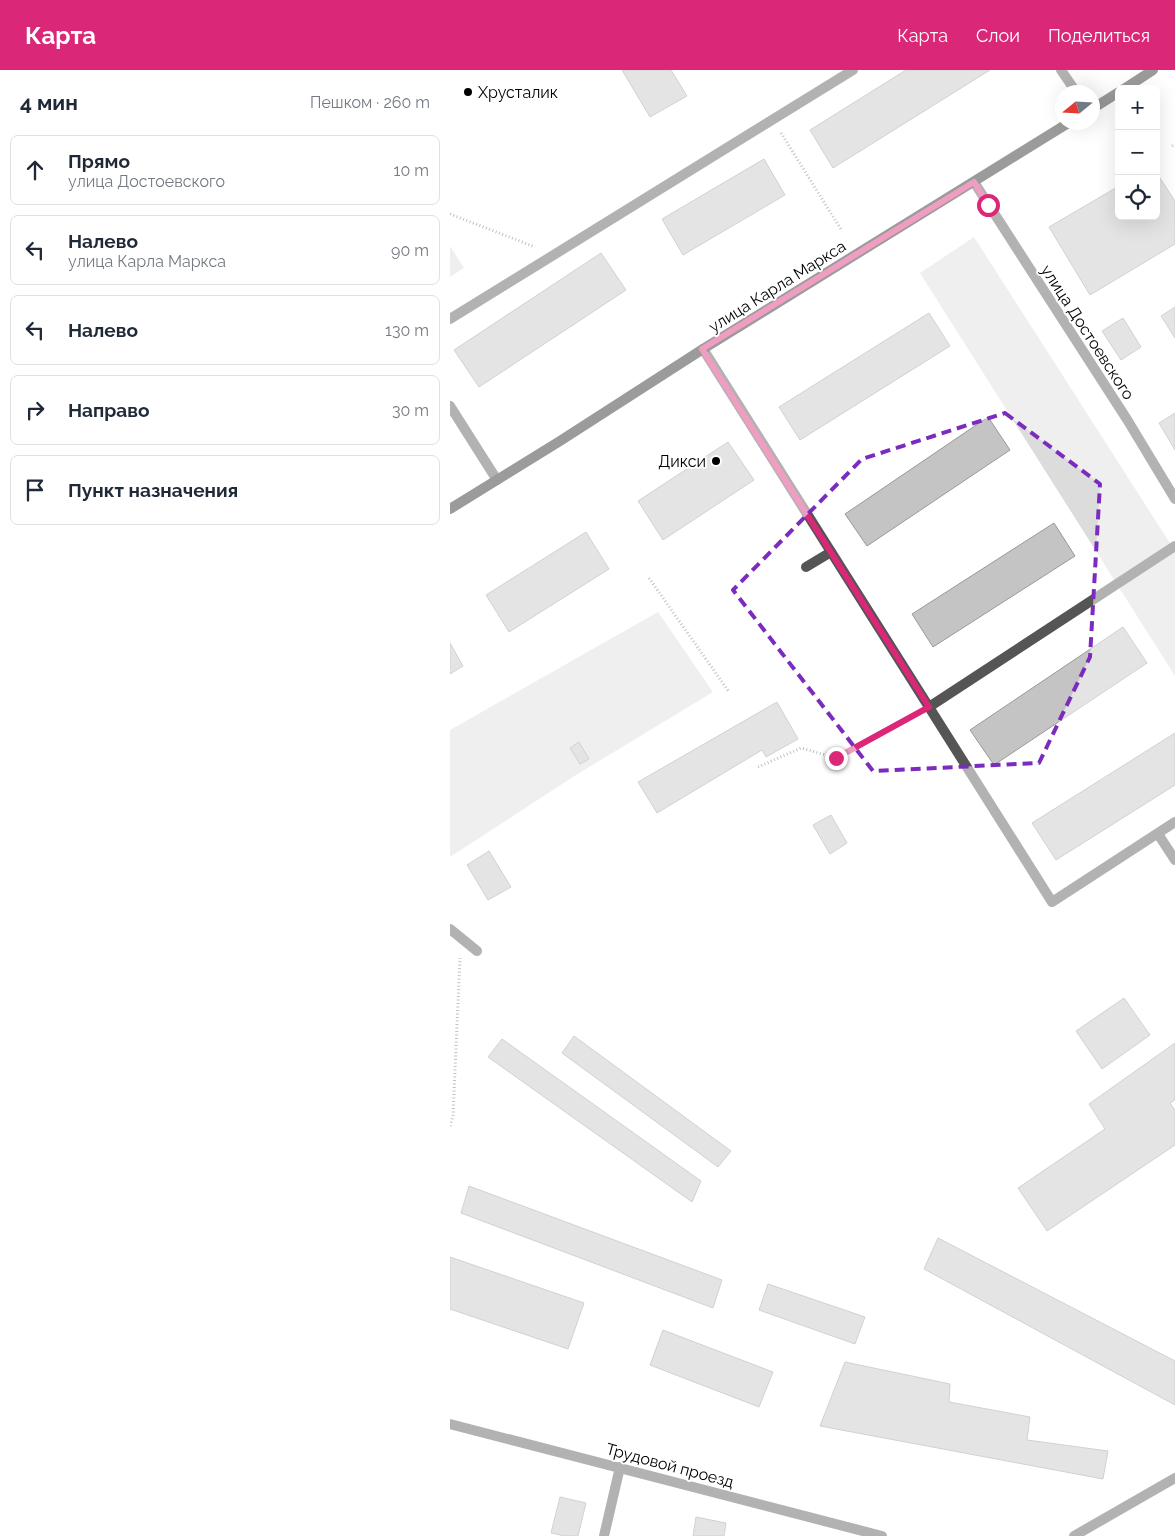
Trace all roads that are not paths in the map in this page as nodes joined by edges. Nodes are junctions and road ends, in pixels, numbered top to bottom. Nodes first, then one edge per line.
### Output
1 (853, 70) edge
2 (1061, 70) edge
3 (1153, 70) edge
4 (1071, 85) edge
5 (1130, 85) edge
6 (1115, 95) edge
7 (1100, 104) edge
8 (1057, 130) edge
9 (974, 182) junction
10 (450, 319) edge
11 (702, 349) junction
12 (450, 406) edge
13 (497, 480) junction
14 (1175, 499) edge
15 (450, 509) edge
16 (1175, 546) edge
17 (831, 552) junction
18 (806, 566) dead end
19 (929, 707) junction
20 (1175, 822) edge
21 (1158, 834) junction
22 (1175, 860) edge
23 (450, 929) edge
24 (477, 950) dead end
25 (450, 1424) edge
26 (620, 1467) junction
27 (1175, 1478) edge
28 (604, 1536) edge
29 (882, 1536) edge
30 (1074, 1536) edge

1 - 10 street
2 - 4 street
3 - 5 main road
6 - 7 main road
8 - 9 main road, улица Карла Маркса
9 - 11 main road, улица Карла Маркса
9 - 14 street, улица Достоевского
11 - 13 main road, улица Карла Маркса
11 - 17 street
12 - 13 street
13 - 15 main road, улица Карла Маркса
16 - 19 street
17 - 18 street
17 - 19 street
19 - 21 street
20 - 21 street
21 - 22 street
23 - 24 street
25 - 26 street, Трудовой проезд
26 - 28 street
26 - 29 street, Трудовой проезд
27 - 30 street

